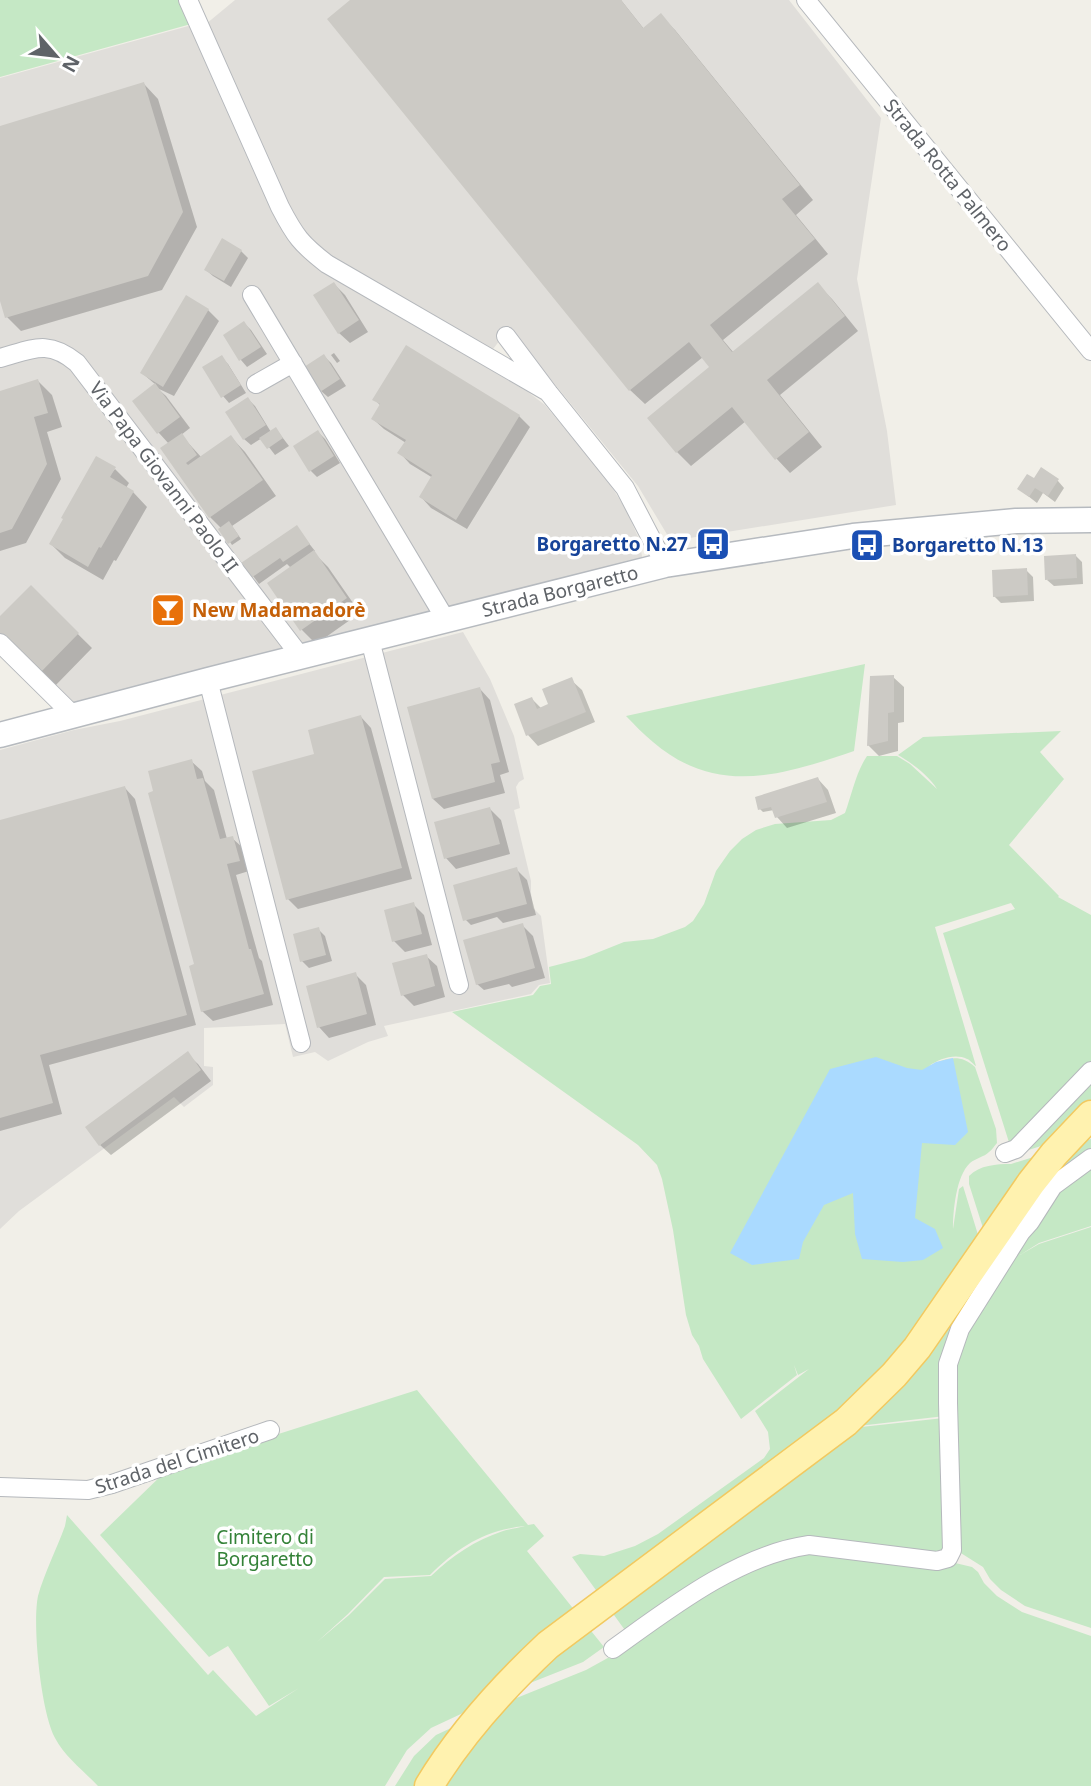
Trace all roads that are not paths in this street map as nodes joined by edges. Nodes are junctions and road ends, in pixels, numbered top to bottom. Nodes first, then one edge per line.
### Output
1 (188, 0) edge
2 (806, 0) edge
3 (253, 295) dead end
4 (506, 336) dead end
5 (1091, 351) edge
6 (0, 358) edge
7 (293, 363) junction
8 (256, 384) dead end
9 (548, 392) junction
10 (1091, 520) edge
11 (665, 565) junction
12 (446, 620) junction
13 (370, 640) junction
14 (0, 643) edge
15 (301, 657) junction
16 (208, 680) junction
17 (74, 716) junction
18 (0, 736) edge
19 (459, 985) dead end
20 (301, 1043) dead end
21 (1091, 1071) edge
22 (1091, 1115) edge
23 (1005, 1153) dead end
24 (1091, 1157) edge
25 (270, 1430) dead end
26 (0, 1487) edge
27 (613, 1649) dead end
28 (429, 1786) edge

1 - 9 street
2 - 5 street, Strada Rotta Palmero
3 - 7 street
4 - 9 street
6 - 15 street, Via Papa Giovanni Paolo II
7 - 8 street
7 - 12 street
9 - 11 street
10 - 11 street, Strada Borgaretto
11 - 12 street, Strada Borgaretto
12 - 13 street, Strada Borgaretto
13 - 15 street, Strada Borgaretto
13 - 19 street
14 - 17 street
15 - 16 street, Strada Borgaretto
16 - 17 street, Strada Borgaretto
16 - 20 street
17 - 18 street, Strada Borgaretto
21 - 23 street
22 - 28 main road
24 - 27 street
25 - 26 street, Strada del Cimitero

